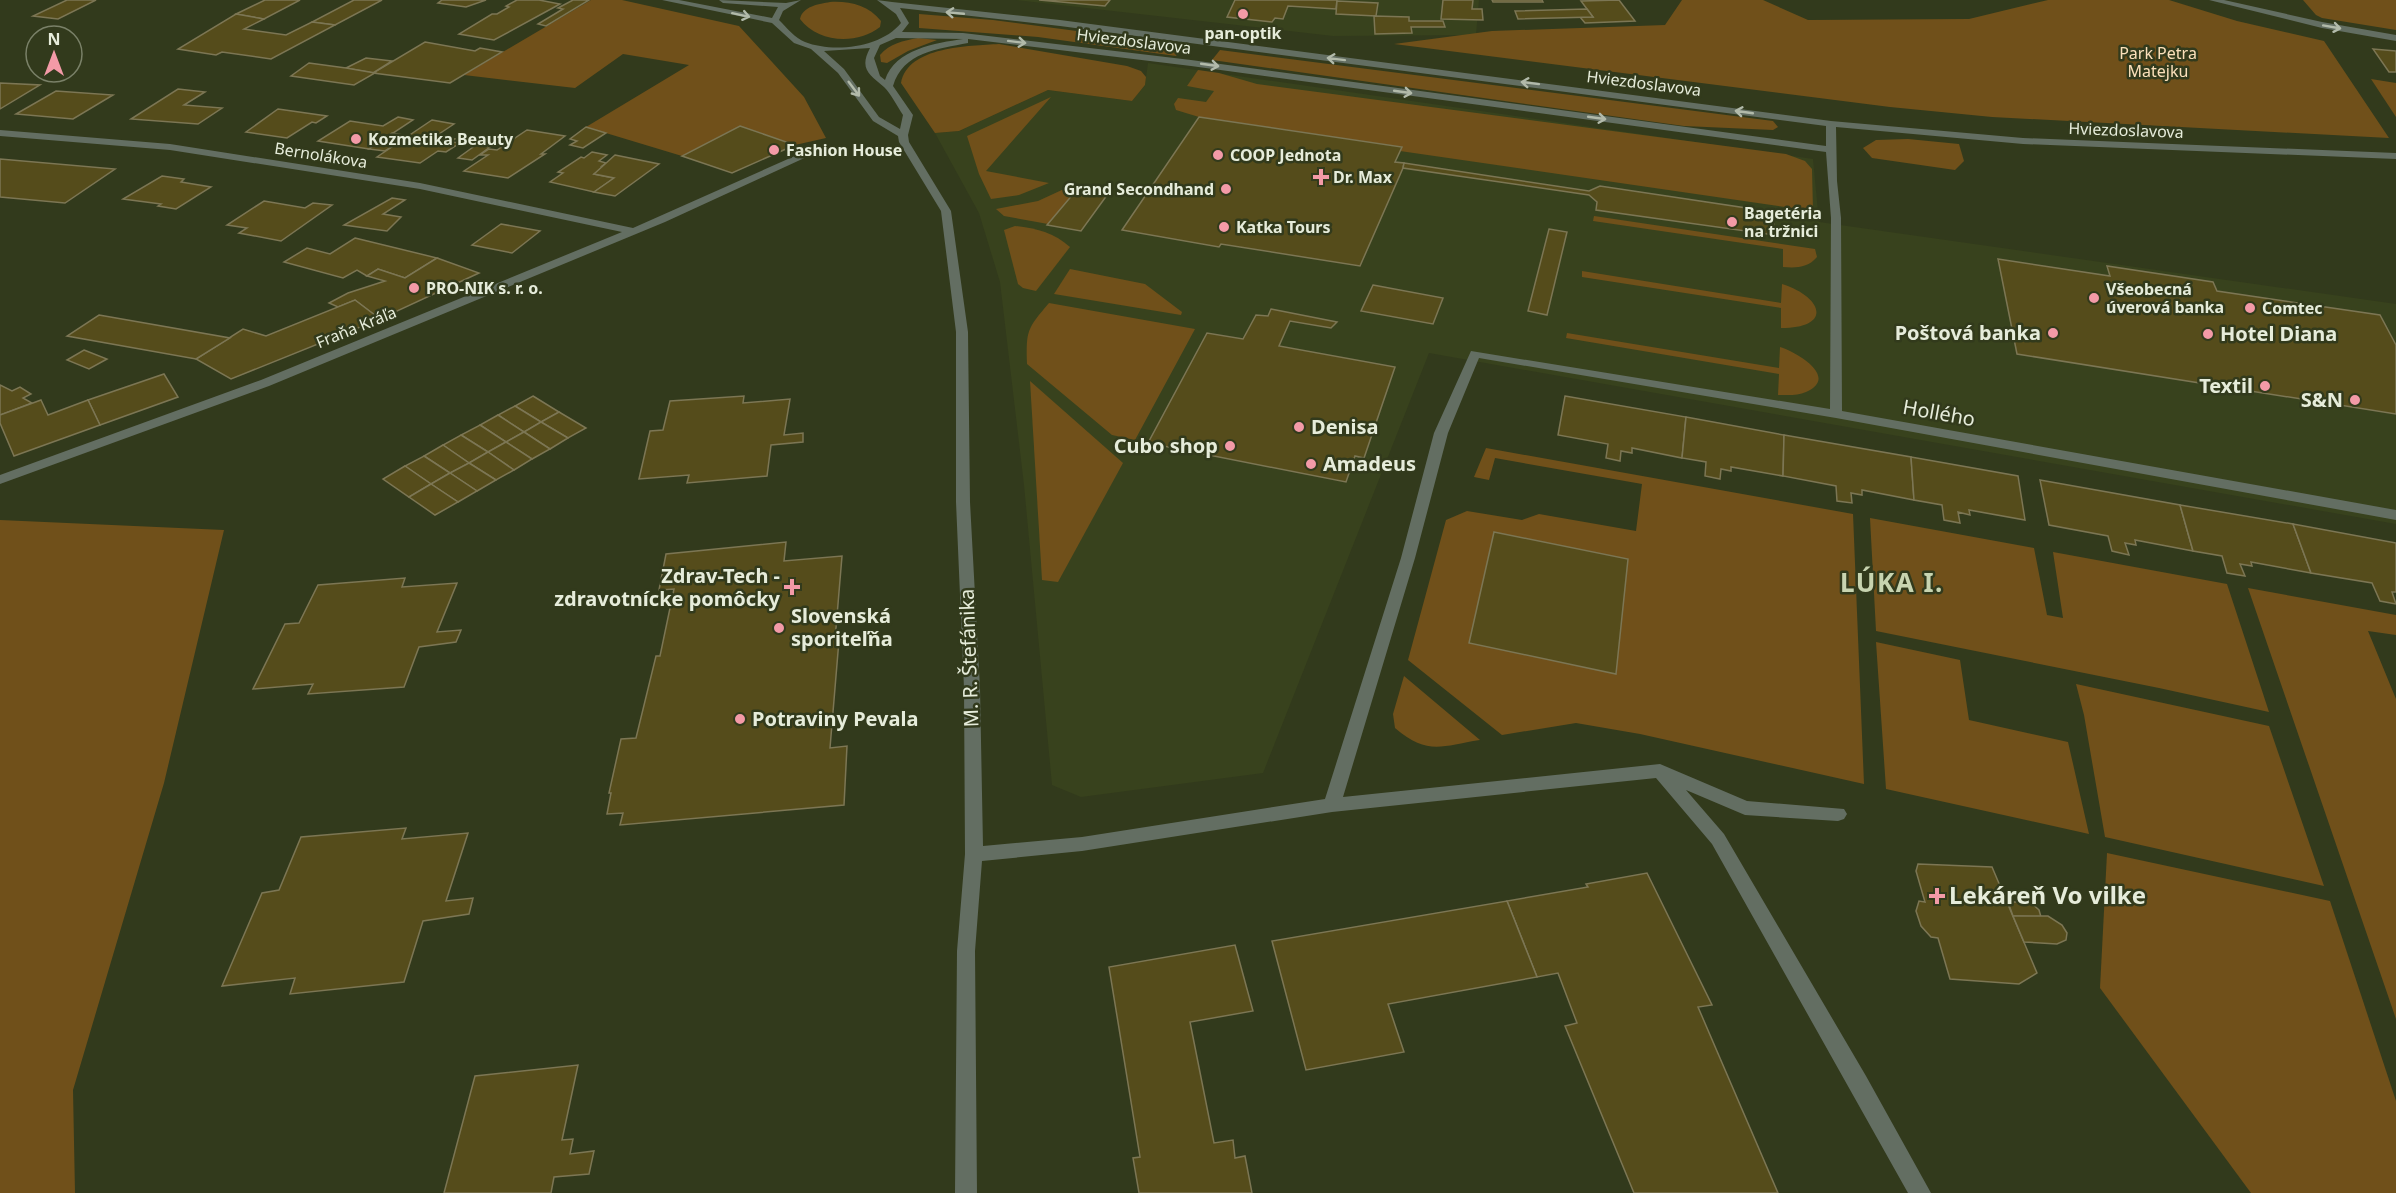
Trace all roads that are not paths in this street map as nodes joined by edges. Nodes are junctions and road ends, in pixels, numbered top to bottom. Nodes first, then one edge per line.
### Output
1 (666, 0) edge
2 (723, 0) edge
3 (797, 0) edge
4 (881, 0) edge
5 (2213, 0) edge
6 (786, 5) junction
7 (892, 6) junction
8 (775, 21) junction
9 (896, 35) junction
10 (2396, 38) edge
11 (995, 39) junction
12 (876, 44) junction
13 (814, 47) junction
14 (888, 86) junction
15 (1831, 124) junction
16 (0, 134) edge
17 (903, 135) junction
18 (819, 148) dead end
19 (1831, 150) junction
20 (2396, 156) edge
21 (633, 231) junction
22 (1836, 414) junction
23 (0, 480) edge
24 (2396, 514) edge
25 (1660, 771) junction
26 (1332, 805) junction
27 (1838, 814) dead end
28 (974, 854) junction
29 (966, 1193) edge
30 (1920, 1193) edge

1 -> 8 street
2 - 6 street
3 - 6 street
4 - 7 street
5 -> 10 street
6 - 8 street
7 - 9 street
15 -> 7 street, Hviezdoslavova
8 - 13 street
9 - 11 street, Hviezdoslavova
9 - 12 street
11 - 14 street
11 -> 19 street, Hviezdoslavova
12 - 13 street
12 - 14 street, M. R. Štefánika
13 -> 17 street
14 - 17 street, M. R. Štefánika
15 - 19 street
15 - 20 street, Hviezdoslavova
16 - 21 street, Bernolákova
17 - 28 street, M. R. Štefánika
18 - 21 street, Fraňa Kráľa
19 - 22 street
21 - 23 street, Fraňa Kráľa
22 - 24 street, Hollého
22 - 26 street, Hollého
25 - 26 street
25 - 27 street
25 - 30 street
26 - 28 street
28 - 29 street, M. R. Štefánika

